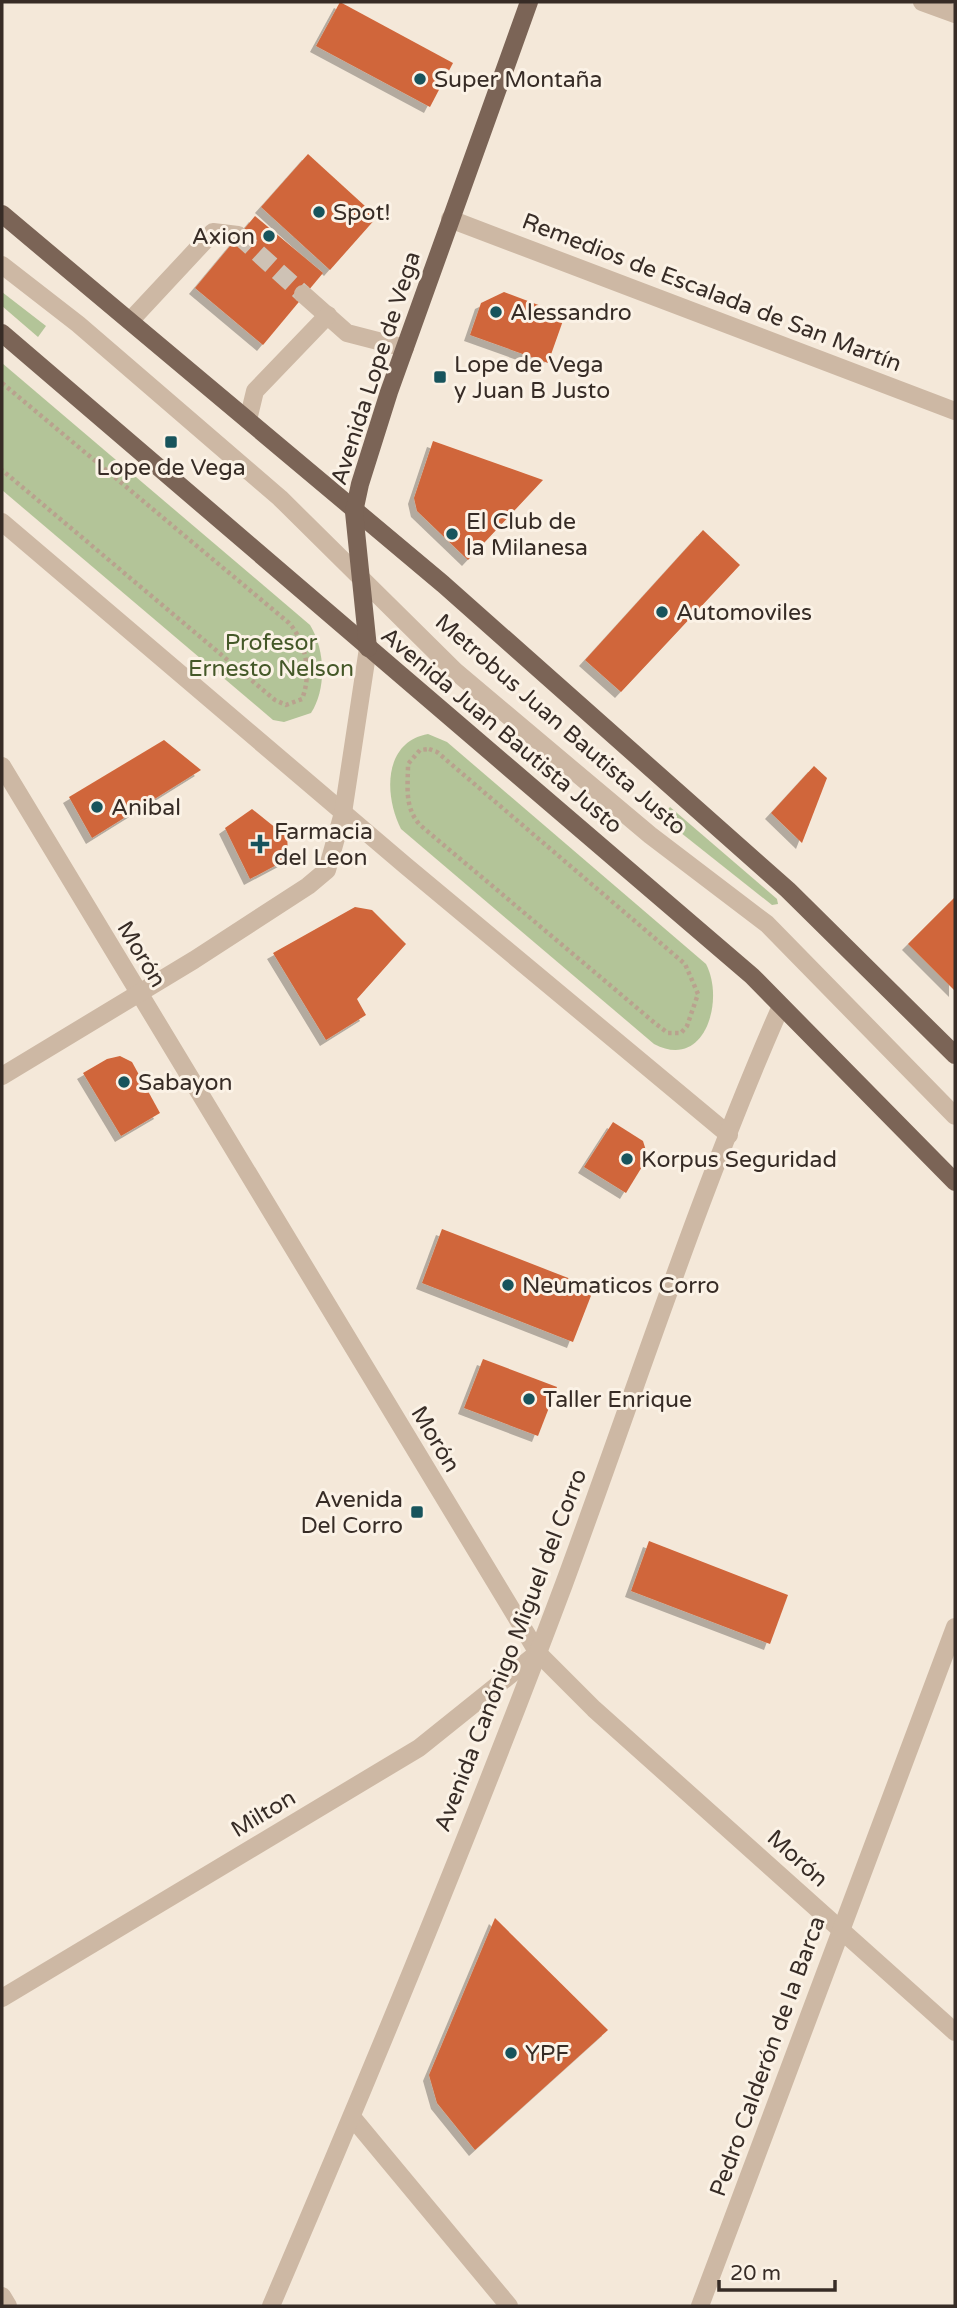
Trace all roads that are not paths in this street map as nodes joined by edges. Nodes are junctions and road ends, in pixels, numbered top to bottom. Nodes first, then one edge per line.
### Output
1 (529, 2) edge
2 (922, 2) edge
3 (955, 14) edge
4 (2, 214) edge
5 (450, 219) junction
6 (238, 235) dead end
7 (2, 265) edge
8 (303, 294) tunnel mouth
9 (328, 315) junction
10 (130, 321) junction
11 (2, 333) edge
12 (405, 348) junction
13 (955, 411) edge
14 (248, 420) junction
15 (354, 512) junction
16 (2, 522) edge
17 (362, 577) junction
18 (368, 649) junction
19 (2, 766) edge
20 (343, 813) junction
21 (138, 994) junction
22 (781, 1006) junction
23 (955, 1055) edge
24 (2, 1076) edge
25 (955, 1116) edge
26 (729, 1135) junction
27 (955, 1182) edge
28 (955, 1627) edge
29 (538, 1653) junction
30 (841, 1928) junction
31 (2, 1998) edge
32 (955, 2032) edge
33 (352, 2117) junction
34 (2, 2296) edge
35 (8, 2306) edge
36 (271, 2306) edge
37 (509, 2306) edge
38 (701, 2306) edge

1 - 5 main road, Avenida Lope de Vega
2 - 3 street
4 - 10 main road
5 - 12 main road, Avenida Lope de Vega
5 - 13 street, Remedios de Escalada de San Martín
6 - 10 street
7 - 17 street, Metrobus Juan Bautista Justo
8 - 9 street
9 - 12 street
9 - 14 street
10 - 14 main road
11 - 18 main road, Avenida Juan Bautista Justo
12 - 15 main road, Avenida Lope de Vega
14 - 15 main road
15 - 17 main road, Avenida Lope de Vega
15 - 23 main road
16 - 20 street
17 - 18 main road, Avenida Lope de Vega
17 - 25 street, Metrobus Juan Bautista Justo
18 - 20 street, Avenida Lope de Vega
18 - 22 main road, Avenida Juan Bautista Justo
19 - 21 street, Morón
20 - 21 street, Avenida Lope de Vega
20 - 26 street
21 - 24 street
21 - 29 street, Morón
22 - 26 street, Avenida Canónigo Miguel del Corro
22 - 27 main road, Avenida Juan Bautista Justo
26 - 29 street, Avenida Canónigo Miguel del Corro
28 - 30 street, Pedro Calderón de la Barca
29 - 30 street, Morón
29 - 31 street, Milton
29 - 33 street, Avenida Canónigo Miguel del Corro
30 - 32 street, Morón
30 - 38 street, Pedro Calderón de la Barca
33 - 36 street, Avenida Canónigo Miguel del Corro
33 - 37 street
34 - 35 street

